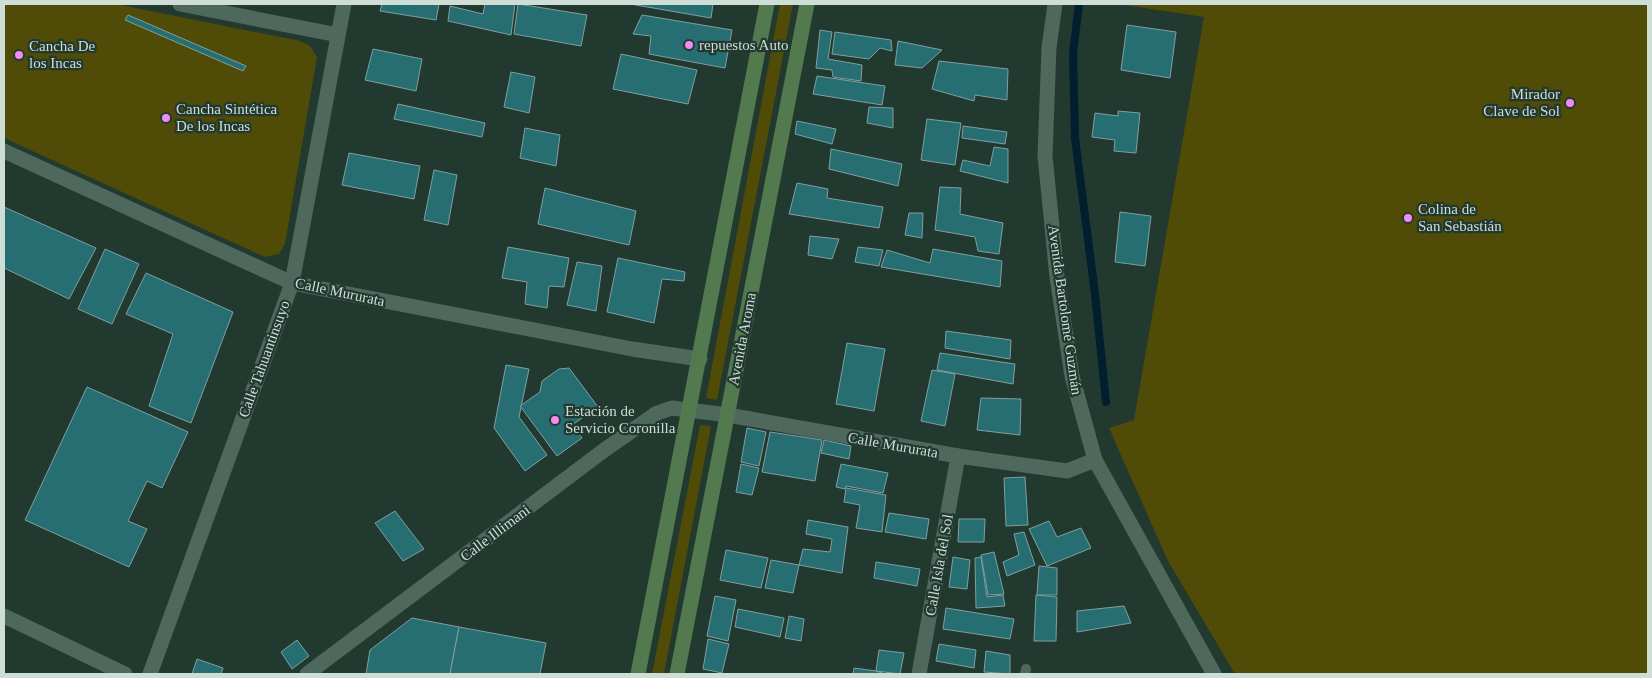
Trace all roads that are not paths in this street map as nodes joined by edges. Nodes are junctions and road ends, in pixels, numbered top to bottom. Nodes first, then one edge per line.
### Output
1 (180, 4) edge
2 (344, 4) edge
3 (766, 4) edge
4 (807, 4) edge
5 (1055, 4) edge
6 (338, 35) junction
7 (4, 151) edge
8 (292, 283) junction
9 (700, 360) junction
10 (690, 409) junction
11 (728, 415) junction
12 (958, 456) junction
13 (1095, 460) junction
14 (4, 616) edge
15 (125, 674) edge
16 (150, 674) edge
17 (306, 674) edge
18 (638, 674) edge
19 (677, 674) edge
20 (919, 674) edge
21 (1214, 674) edge

1 - 6 street
2 - 6 street, Calle Tahuantinsuyo
3 - 9 main road
4 - 11 main road, Avenida Aroma
5 - 13 street, Avenida Bartolomé Guzmán
6 - 8 street, Calle Tahuantinsuyo
7 - 8 street, Calle Mururata
8 - 9 street, Calle Mururata
8 - 16 street, Calle Tahuantinsuyo
9 - 10 main road
10 - 11 street, Calle Mururata
10 - 17 street, Calle Illimani
10 - 18 main road
11 - 12 street, Calle Mururata
11 - 19 main road, Avenida Aroma
12 - 13 street, Calle Mururata
12 - 20 street, Calle Isla del Sol
13 - 21 street, Avenida Bartolomé Guzmán
14 - 15 street

